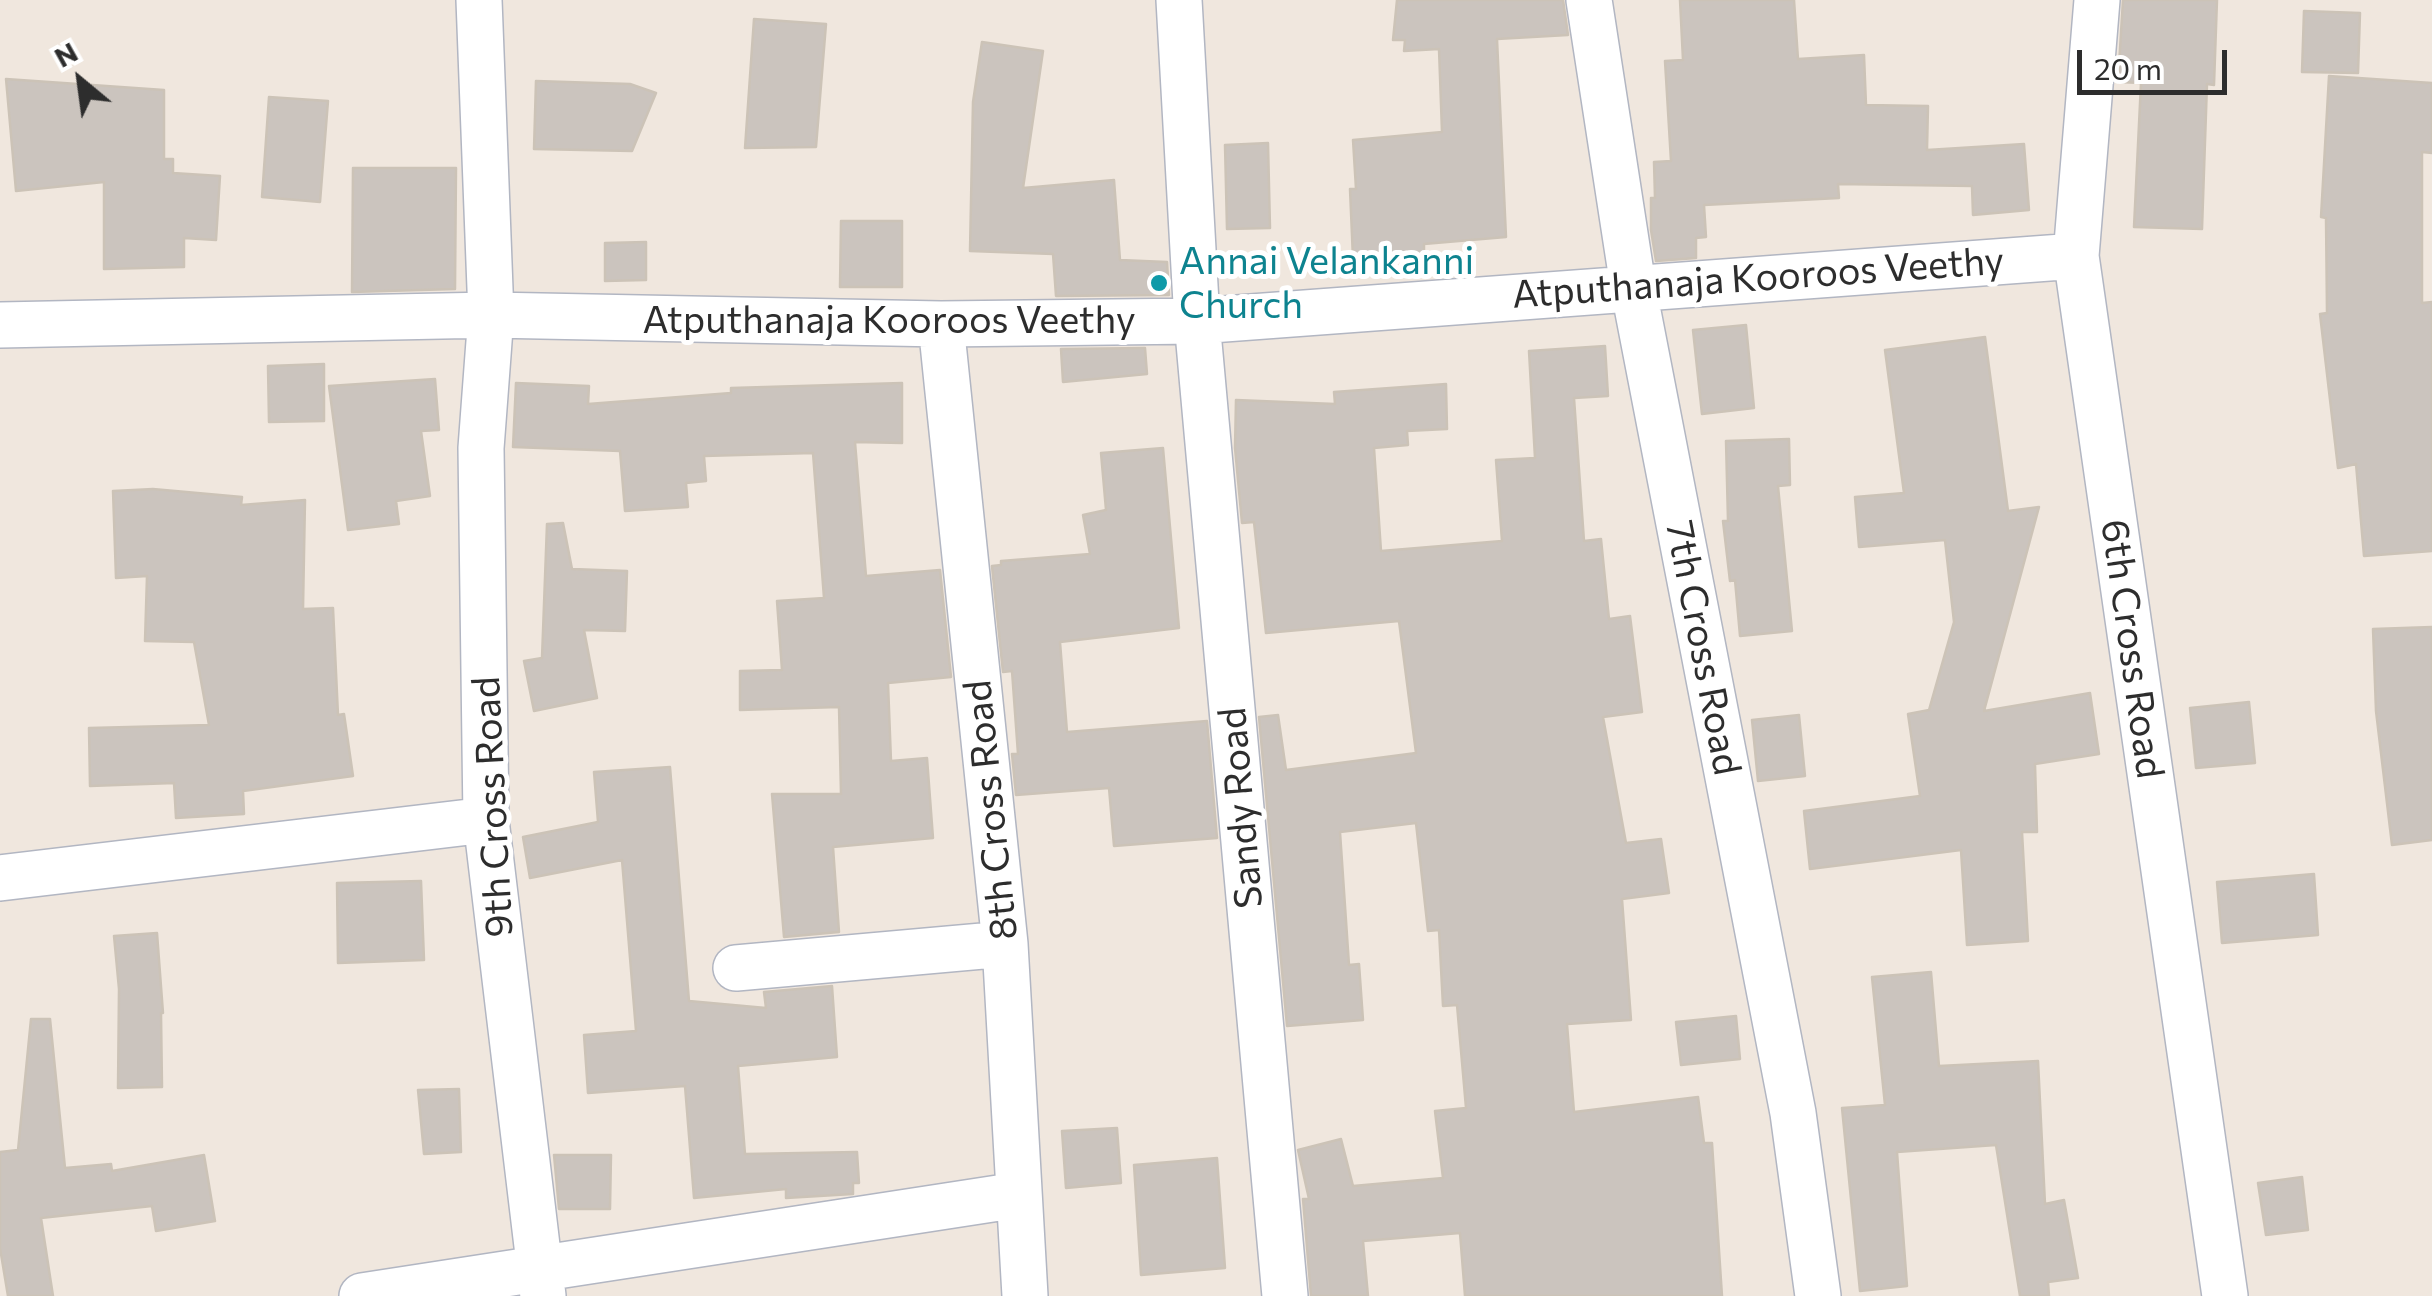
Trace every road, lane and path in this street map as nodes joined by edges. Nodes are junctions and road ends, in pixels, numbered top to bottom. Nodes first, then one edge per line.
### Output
1 (479, 0) edge
2 (1179, 0) edge
3 (1589, 0) edge
4 (2097, 0) edge
5 (2076, 256) junction
6 (1633, 286) junction
7 (491, 315) junction
8 (1197, 321) junction
9 (942, 324) junction
10 (0, 325) edge
11 (486, 820) junction
12 (0, 878) edge
13 (1004, 944) junction
14 (736, 968) dead end
15 (1018, 1196) junction
16 (541, 1283) edge
17 (362, 1296) edge
18 (1025, 1296) edge
19 (1285, 1296) edge
20 (1818, 1296) edge
21 (2225, 1296) edge

1 - 7 street, 9th Cross Road
2 - 8 street, Sandy Road
3 - 6 street, 7th Cross Road
4 - 5 street, 6th Cross Road
5 - 6 street, Atputhanaja Kooroos Veethy
5 - 21 street, 6th Cross Road
6 - 8 street, Atputhanaja Kooroos Veethy
6 - 20 street, 7th Cross Road
7 - 9 street, Atputhanaja Kooroos Veethy
7 - 10 street, Atputhanaja Kooroos Veethy
7 - 11 street, 9th Cross Road
8 - 9 street, Atputhanaja Kooroos Veethy
8 - 19 street, Sandy Road
9 - 13 street, 8th Cross Road
11 - 12 street
11 - 16 street, 9th Cross Road
13 - 14 street
13 - 15 street, 8th Cross Road
15 - 16 street
15 - 18 street, 8th Cross Road
16 - 17 street

